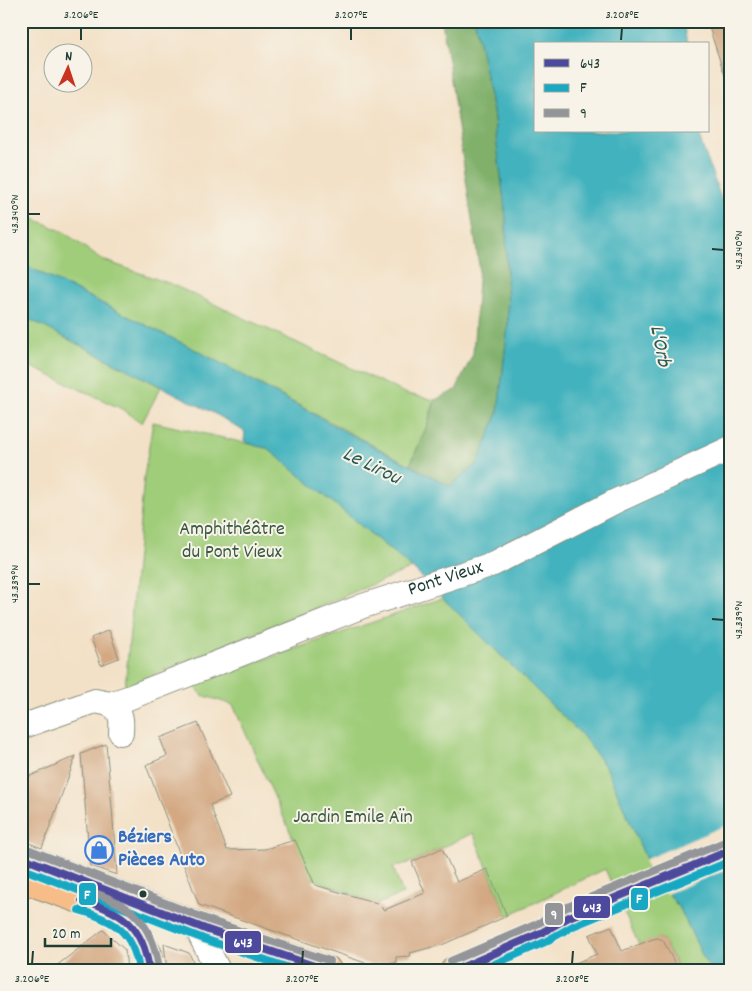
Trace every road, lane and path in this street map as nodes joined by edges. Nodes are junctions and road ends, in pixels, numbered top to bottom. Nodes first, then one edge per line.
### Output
1 (731, 448) edge
2 (110, 704) junction
3 (21, 727) edge
4 (121, 733) dead end
5 (731, 850) edge
6 (21, 857) edge
7 (21, 878) edge
8 (140, 902) junction
9 (194, 925) junction
10 (148, 962) edge
11 (218, 970) edge
12 (326, 970) edge
13 (455, 970) edge

1 - 2 street, Pont Vieux
2 - 3 street, Pont Vieux
2 - 4 street
5 - 13 main road
6 - 8 main road
7 - 10 main road
8 - 9 main road
8 - 10 main road
9 - 11 street
9 - 12 main road

